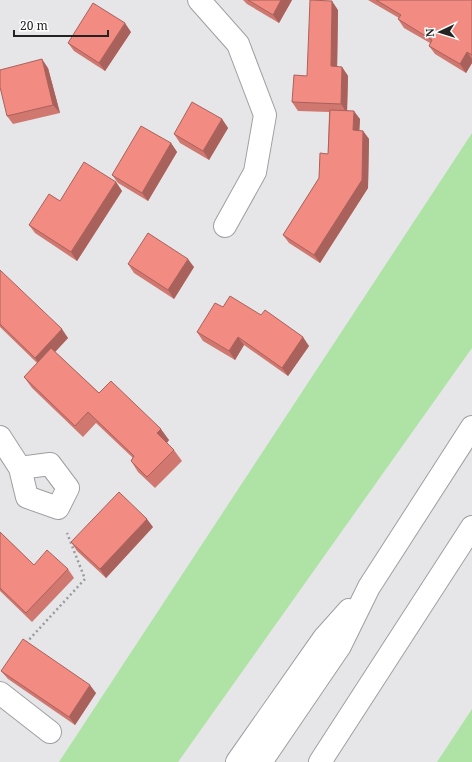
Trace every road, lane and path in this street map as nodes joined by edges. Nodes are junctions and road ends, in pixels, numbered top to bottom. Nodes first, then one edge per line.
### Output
1 (199, 0) edge
2 (225, 226) dead end
3 (472, 428) edge
4 (0, 437) edge
5 (20, 468) junction
6 (58, 508) junction
7 (472, 527) edge
8 (369, 587) junction
9 (21, 648) edge
10 (0, 693) edge
11 (50, 732) dead end
12 (237, 762) edge
13 (262, 762) edge
14 (320, 762) edge

1 - 2 main road
3 - 8 main road
4 - 5 main road
5 - 6 main road
5 - 6 main road
6 - 9 path
7 - 14 main road
8 - 12 main road
8 - 13 main road
10 - 11 main road

